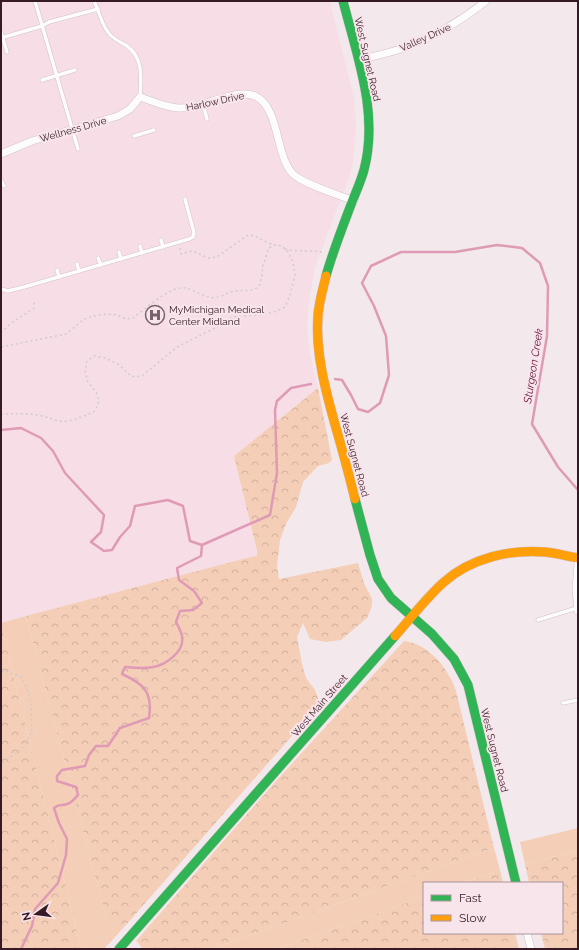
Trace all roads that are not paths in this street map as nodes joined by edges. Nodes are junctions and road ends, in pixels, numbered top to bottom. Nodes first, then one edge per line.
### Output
1 (35, 1) edge
2 (94, 1) edge
3 (343, 1) edge
4 (486, 1) edge
5 (98, 9) junction
6 (42, 26) junction
7 (1, 32) edge
8 (2, 38) edge
9 (7, 52) dead end
10 (358, 60) junction
11 (75, 70) dead end
12 (57, 76) junction
13 (42, 80) dead end
14 (140, 98) junction
15 (203, 104) junction
16 (207, 119) dead end
17 (73, 129) junction
18 (154, 130) dead end
19 (134, 136) dead end
20 (78, 149) dead end
21 (1, 154) edge
22 (1, 180) edge
23 (4, 186) dead end
24 (185, 199) dead end
25 (354, 201) junction
26 (161, 240) dead end
27 (140, 246) dead end
28 (163, 247) junction
29 (119, 252) dead end
30 (142, 253) junction
31 (98, 258) dead end
32 (121, 259) junction
33 (78, 264) dead end
34 (101, 265) junction
35 (57, 270) dead end
36 (80, 271) junction
37 (59, 277) junction
38 (1, 289) edge
39 (578, 558) edge
40 (578, 564) edge
41 (577, 609) edge
42 (412, 617) junction
43 (538, 620) dead end
44 (578, 700) edge
45 (563, 703) dead end
46 (516, 882) edge
47 (527, 934) edge
48 (118, 949) edge
49 (531, 949) edge

1 - 6 lane
2 - 5 lane
3 - 10 street, West Sugnet Road
4 - 10 street, Valley Drive
5 - 6 lane
5 - 14 lane
6 - 8 lane
6 - 12 lane
7 - 8 lane
8 - 9 lane
10 - 25 street, West Sugnet Road
11 - 12 lane
12 - 13 lane
12 - 17 lane
14 - 15 street, Harlow Drive
14 - 17 street, Wellness Drive
15 - 16 lane
15 - 25 street, Harlow Drive
17 - 20 lane
17 - 21 street, Wellness Drive
18 - 19 lane
22 - 23 lane
24 - 28 lane
25 - 42 street, West Sugnet Road
26 - 28 lane
27 - 30 lane
28 - 30 lane
29 - 32 lane
30 - 32 lane
31 - 34 lane
32 - 34 lane
33 - 36 lane
34 - 36 lane
35 - 37 lane
36 - 37 lane
37 - 38 lane
39 - 42 street, West Main Street
40 - 41 street
41 - 43 lane
42 - 46 street, West Sugnet Road
42 - 48 street, West Main Street
44 - 45 lane
47 - 49 street

